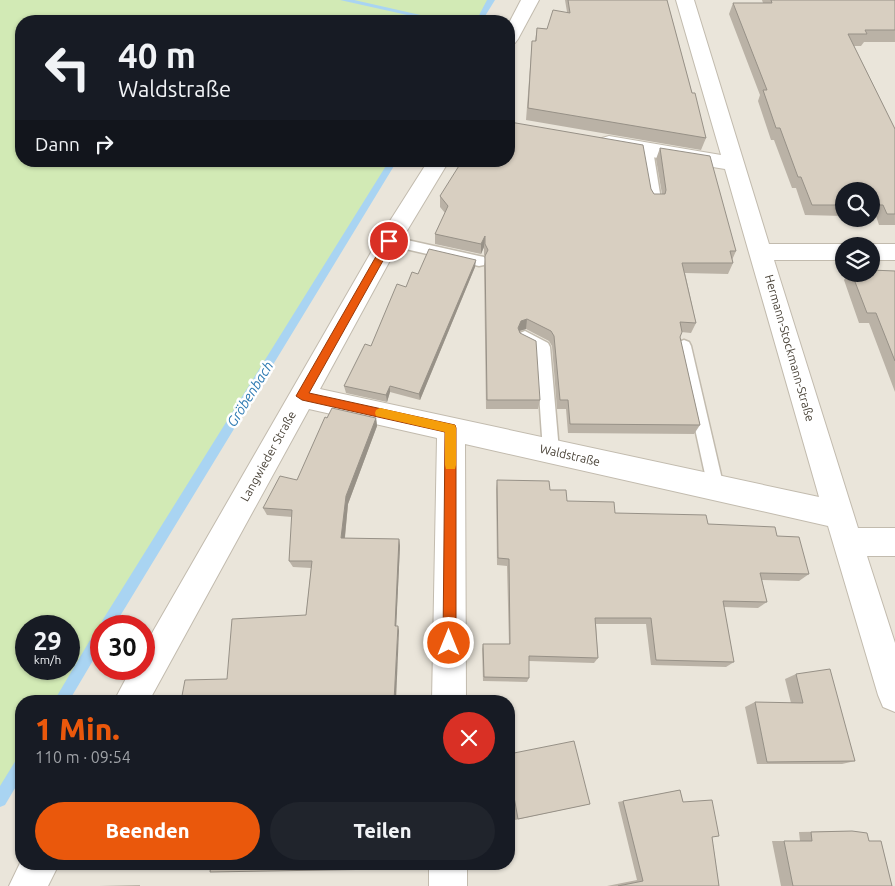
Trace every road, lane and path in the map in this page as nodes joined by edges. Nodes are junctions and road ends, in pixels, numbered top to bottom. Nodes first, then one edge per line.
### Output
1 (530, 0) edge
2 (685, 0) edge
3 (515, 28) edge
4 (587, 139) edge
5 (647, 150) junction
6 (734, 164) junction
7 (435, 167) edge
8 (655, 200) edge
9 (389, 241) junction
10 (762, 252) junction
11 (835, 252) edge
12 (880, 252) edge
13 (895, 252) edge
14 (479, 261) dead end
15 (525, 337) edge
16 (684, 346) edge
17 (302, 396) junction
18 (451, 428) junction
19 (551, 451) junction
20 (716, 488) junction
21 (839, 515) junction
22 (848, 542) junction
23 (895, 542) edge
24 (134, 695) edge
25 (449, 695) edge
26 (895, 695) edge
27 (37, 870) edge
28 (448, 870) edge
29 (28, 886) edge
30 (448, 886) edge

1 - 3 street
2 - 6 street, Hermann-Stockmann-Straße
4 - 5 street
5 - 6 street
5 - 8 lane
6 - 10 street, Hermann-Stockmann-Straße
7 - 9 street, Langwieder Straße
9 - 14 lane
9 - 17 street, Langwieder Straße
10 - 11 street
10 - 21 street, Hermann-Stockmann-Straße
12 - 13 street
15 - 19 lane
16 - 20 lane
17 - 18 street, Waldstraße
17 - 24 street, Langwieder Straße
18 - 19 street, Waldstraße
18 - 25 street
19 - 20 street, Waldstraße
20 - 21 street, Waldstraße
21 - 22 street, Hermann-Stockmann-Straße
22 - 23 street
22 - 26 street, Hermann-Stockmann-Straße
27 - 29 street
28 - 30 street

